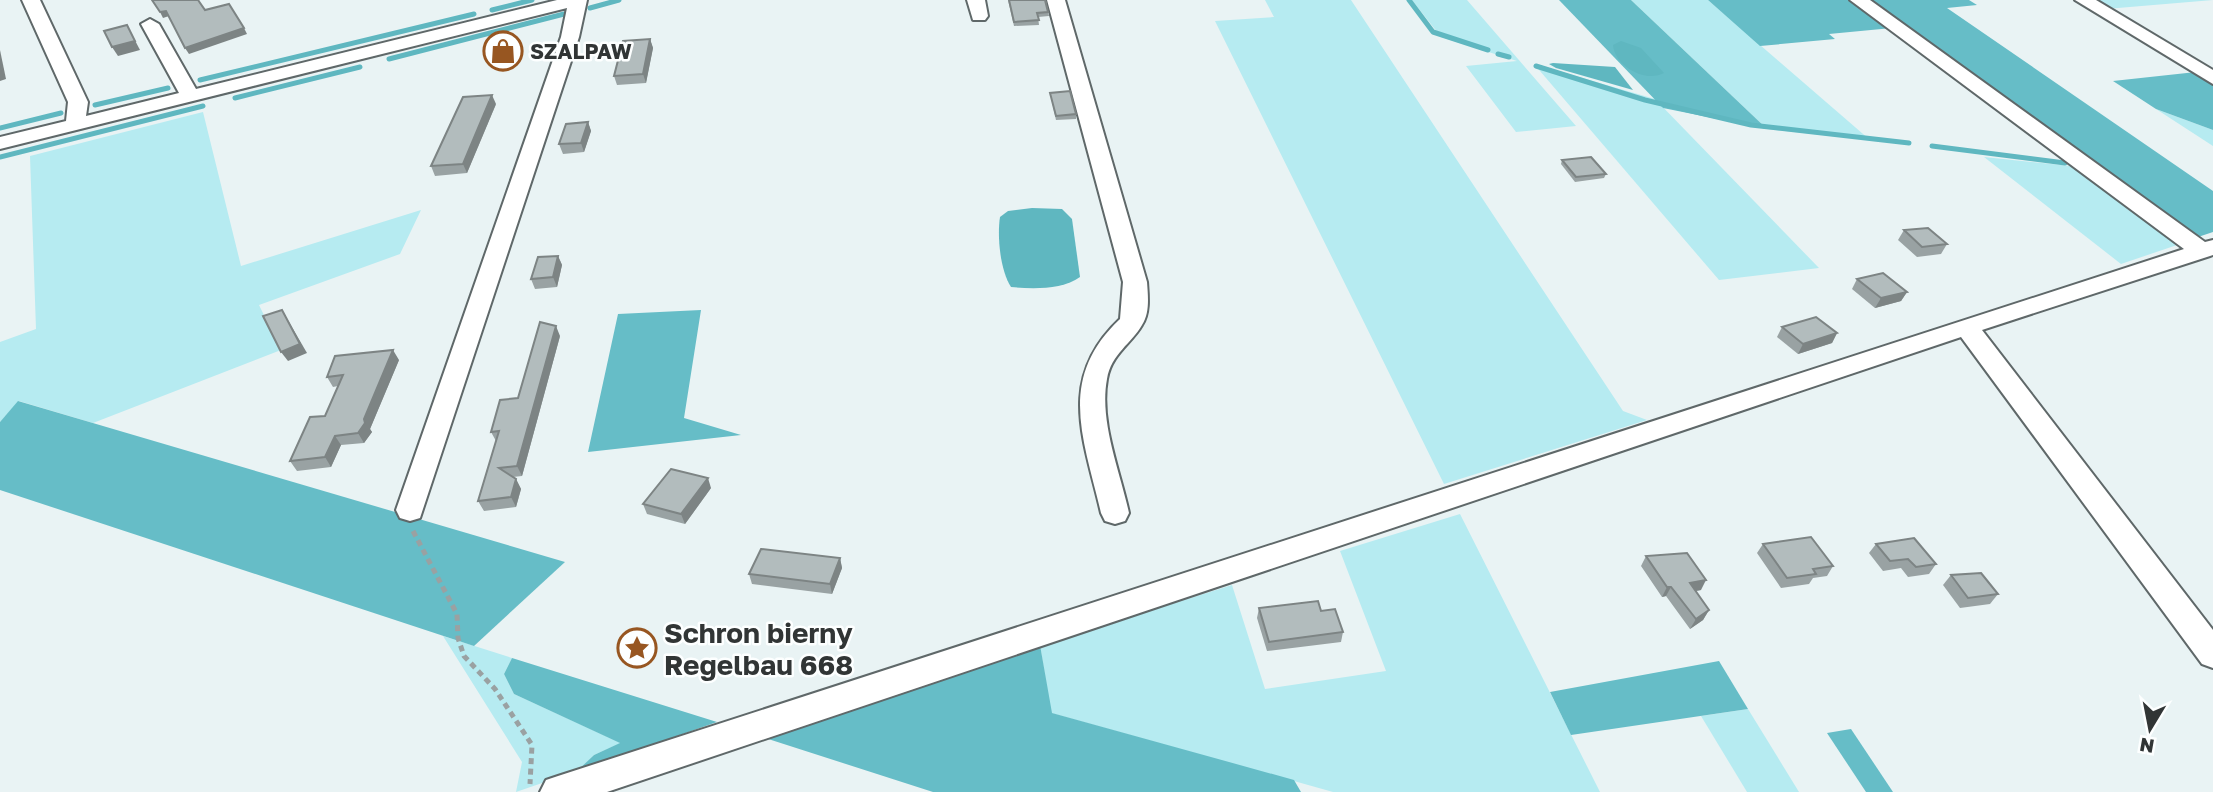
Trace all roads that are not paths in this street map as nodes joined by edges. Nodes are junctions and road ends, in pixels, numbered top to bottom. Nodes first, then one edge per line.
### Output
1 (31, 0) edge
2 (1056, 0) edge
3 (1859, 0) edge
4 (2084, 0) edge
5 (576, 1) edge
6 (150, 24) dead end
7 (2213, 78) edge
8 (191, 96) junction
9 (75, 124) junction
10 (0, 143) edge
11 (2208, 249) edge
12 (1967, 328) junction
13 (410, 510) road end
14 (1115, 513) dead end
15 (2213, 654) edge
16 (558, 792) edge

1 - 9 street
2 - 14 street
3 - 11 street
4 - 7 street
5 - 8 street
5 - 13 street
6 - 8 street
8 - 9 street
9 - 10 street
11 - 12 street
12 - 15 street
12 - 16 street

